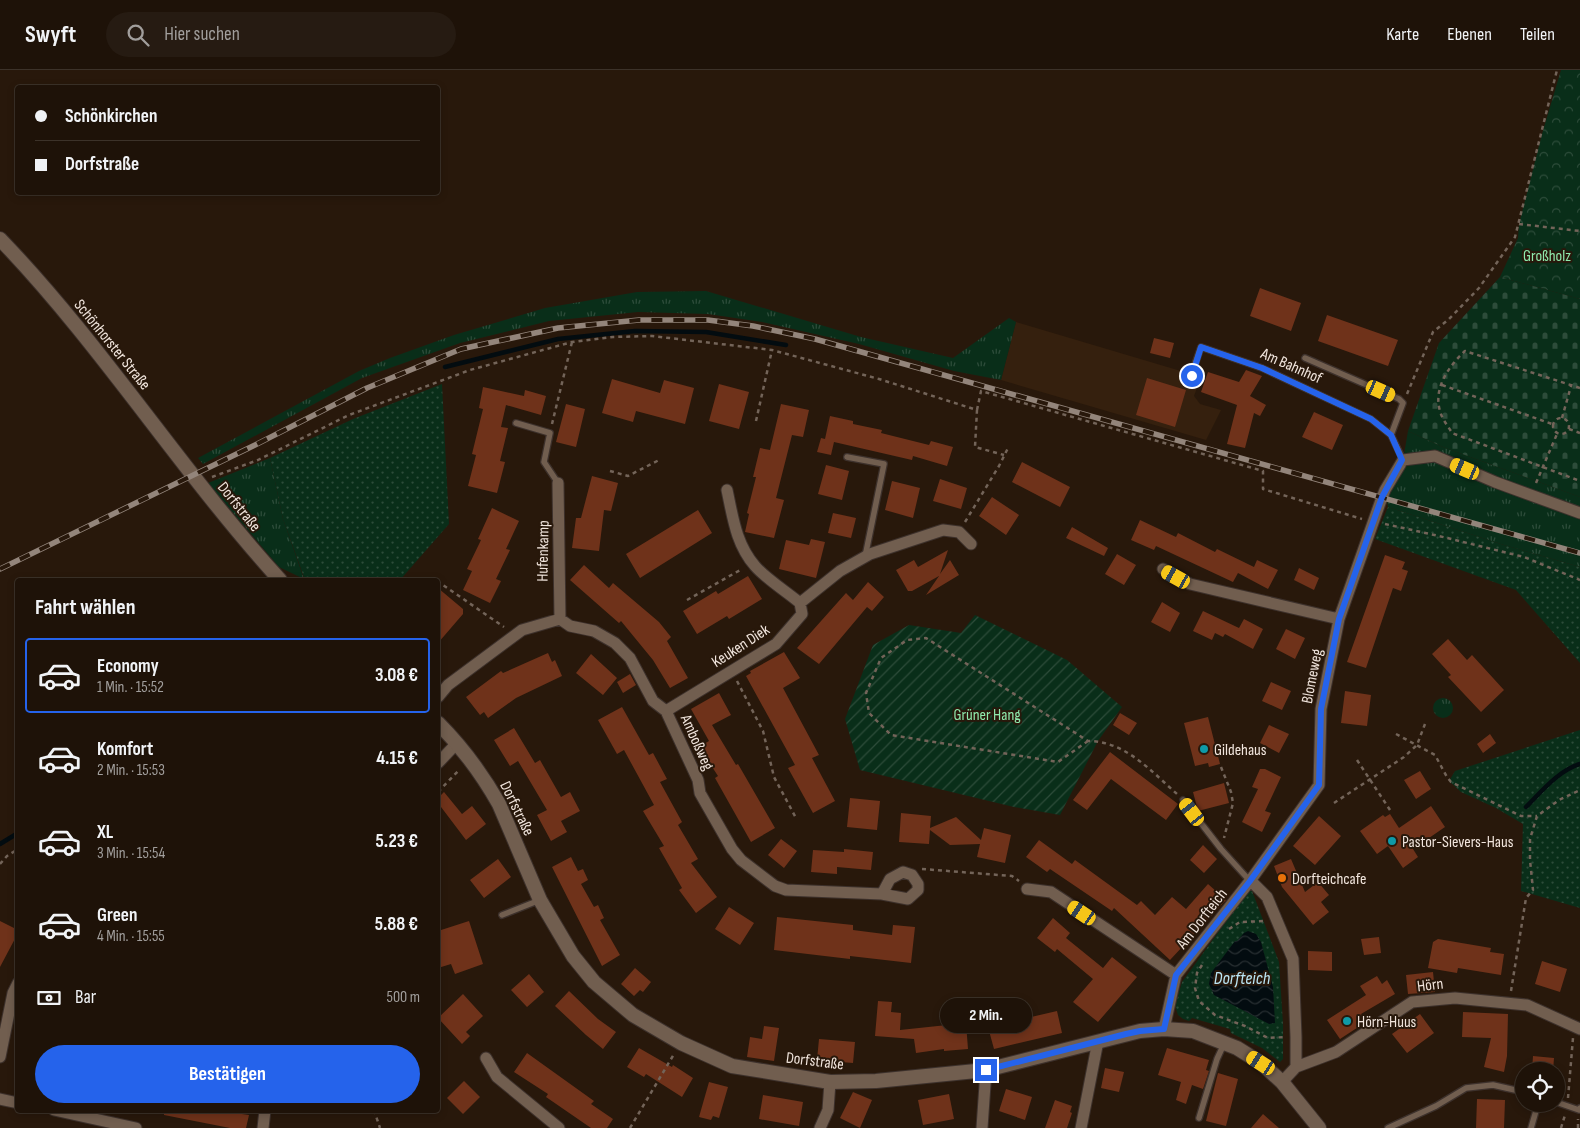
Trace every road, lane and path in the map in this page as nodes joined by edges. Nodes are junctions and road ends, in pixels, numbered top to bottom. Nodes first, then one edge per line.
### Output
1 (1557, 70) edge
2 (1518, 224) junction
3 (1580, 231) edge
4 (0, 239) edge
5 (572, 342) junction
6 (772, 350) junction
7 (1306, 358) dead end
8 (1192, 376) dead end
9 (1442, 385) junction
10 (1571, 386) junction
11 (1580, 388) edge
12 (1403, 403) junction
13 (977, 410) junction
14 (1562, 418) junction
15 (756, 421) dead end
16 (516, 423) dead end
17 (1552, 424) junction
18 (1569, 429) junction
19 (550, 432) junction
20 (1580, 433) edge
21 (1557, 434) junction
22 (1391, 435) junction
23 (1008, 448) dead end
24 (1004, 455) junction
25 (848, 456) dead end
26 (661, 459) dead end
27 (1402, 460) junction
28 (1543, 467) junction
29 (610, 470) dead end
30 (197, 480) junction
31 (1580, 481) edge
32 (558, 483) joint
33 (727, 490) dead end
34 (1527, 494) junction
35 (1580, 513) edge
36 (1373, 522) junction
37 (959, 532) junction
38 (971, 544) dead end
39 (865, 557) junction
40 (753, 563) junction
41 (1163, 569) dead end
42 (278, 578) edge
43 (1580, 580) edge
44 (440, 583) edge
45 (687, 600) dead end
46 (800, 603) junction
47 (560, 619) junction
48 (1339, 619) junction
49 (515, 635) junction
50 (732, 671) junction
51 (440, 695) edge
52 (666, 711) junction
53 (1425, 724) dead end
54 (440, 725) edge
55 (1396, 734) dead end
56 (1088, 740) junction
57 (457, 743) junction
58 (1417, 745) junction
59 (470, 759) junction
60 (1357, 760) dead end
61 (440, 762) edge
62 (1221, 767) dead end
63 (1370, 780) junction
64 (440, 790) edge
65 (1580, 790) edge
66 (1183, 800) joint
67 (1334, 803) dead end
68 (1390, 810) dead end
69 (1537, 816) junction
70 (796, 818) dead end
71 (1220, 849) junction
72 (15, 851) edge
73 (0, 864) edge
74 (912, 875) junction
75 (1012, 876) dead end
76 (1252, 882) junction
77 (1027, 889) dead end
78 (882, 894) junction
79 (540, 900) junction
80 (502, 915) dead end
81 (1278, 923) junction
82 (1225, 932) dead end
83 (1206, 957) dead end
84 (1176, 975) junction
85 (15, 990) edge
86 (1509, 1002) junction
87 (1577, 1027) edge
88 (1164, 1029) junction
89 (1296, 1037) junction
90 (1098, 1041) junction
91 (681, 1043) junction
92 (1224, 1043) junction
93 (0, 1057) edge
94 (486, 1058) dead end
95 (1296, 1067) junction
96 (986, 1070) junction
97 (830, 1082) junction
98 (1282, 1082) junction
99 (1515, 1090) edge
100 (0, 1099) edge
101 (15, 1102) edge
102 (1565, 1106) edge
103 (1568, 1107) junction
104 (1580, 1108) edge
105 (1536, 1112) edge
106 (68, 1113) edge
107 (265, 1113) edge
108 (375, 1113) edge
109 (1199, 1118) dead end
110 (136, 1128) edge
111 (263, 1128) edge
112 (380, 1128) edge
113 (559, 1128) edge
114 (630, 1128) edge
115 (820, 1128) edge
116 (982, 1128) edge
117 (1081, 1128) edge
118 (1319, 1128) edge
119 (1388, 1128) edge
120 (1531, 1128) edge
121 (1560, 1128) edge

1 - 2 path
2 - 3 path
2 - 12 path
4 - 30 street, Schönhorster Straße
5 - 6 path
5 - 19 path
5 - 30 path
6 - 13 path
6 - 15 path
7 - 12 lane, Am Bahnhof
8 - 22 lane, Am Bahnhof
9 - 10 path
9 - 17 path
9 - 28 path
10 - 11 path
10 - 14 path
12 - 22 lane
13 - 24 path
13 - 36 path
14 - 17 path
14 - 18 path
16 - 19 lane
17 - 21 path
18 - 20 path
18 - 21 path
19 - 32 lane
21 - 28 path
22 - 27 lane, Am Bahnhof
23 - 24 path
24 - 37 path
25 - 39 lane
26 - 29 path
27 - 34 street
27 - 36 street, Blomeweg
28 - 31 path
28 - 34 path
30 - 42 street, Dorfstraße
32 - 47 street, Hufenkamp
33 - 40 street
34 - 35 street
36 - 43 path
36 - 48 street, Blomeweg
37 - 38 street
37 - 39 street
39 - 46 street
40 - 45 path
40 - 46 street
41 - 48 street
44 - 49 path
46 - 50 street, Keuken Diek
47 - 49 street
47 - 52 street, Amboßweg
48 - 76 street, Blomeweg
49 - 51 street
50 - 52 street, Keuken Diek
50 - 70 path
52 - 78 street, Amboßweg
53 - 58 path
54 - 57 street, Dorfstraße
55 - 58 path
56 - 56 path
56 - 66 path
57 - 59 street, Dorfstraße
57 - 61 street
58 - 63 path
58 - 69 path
59 - 64 path
59 - 79 street, Dorfstraße
60 - 63 path
62 - 71 path
63 - 67 path
63 - 68 path
65 - 69 path
66 - 71 lane
69 - 86 path
71 - 76 lane
72 - 73 path
74 - 75 path
74 - 78 street
74 - 78 street, Amboßweg
76 - 81 street
76 - 84 street, Am Dorfteich
77 - 84 street
79 - 80 lane
79 - 91 street, Dorfstraße
81 - 82 path
81 - 89 street
83 - 89 path
84 - 88 street, Am Dorfteich
85 - 93 street
86 - 87 street, Hörn
86 - 95 street, Hörn
87 - 103 path
88 - 90 street, Dorfstraße
88 - 92 street, Dorfstraße
89 - 95 street
90 - 96 street, Dorfstraße
90 - 117 street
91 - 97 street, Dorfstraße
91 - 114 path
92 - 98 street, Dorfstraße
92 - 109 lane
94 - 113 street
95 - 98 street
96 - 97 street, Dorfstraße
96 - 116 street
97 - 115 street
98 - 118 street, Dorfstraße
99 - 119 lane
100 - 101 street
102 - 103 lane
103 - 104 lane
103 - 121 path
105 - 120 lane
106 - 110 street
107 - 111 street
108 - 112 path

